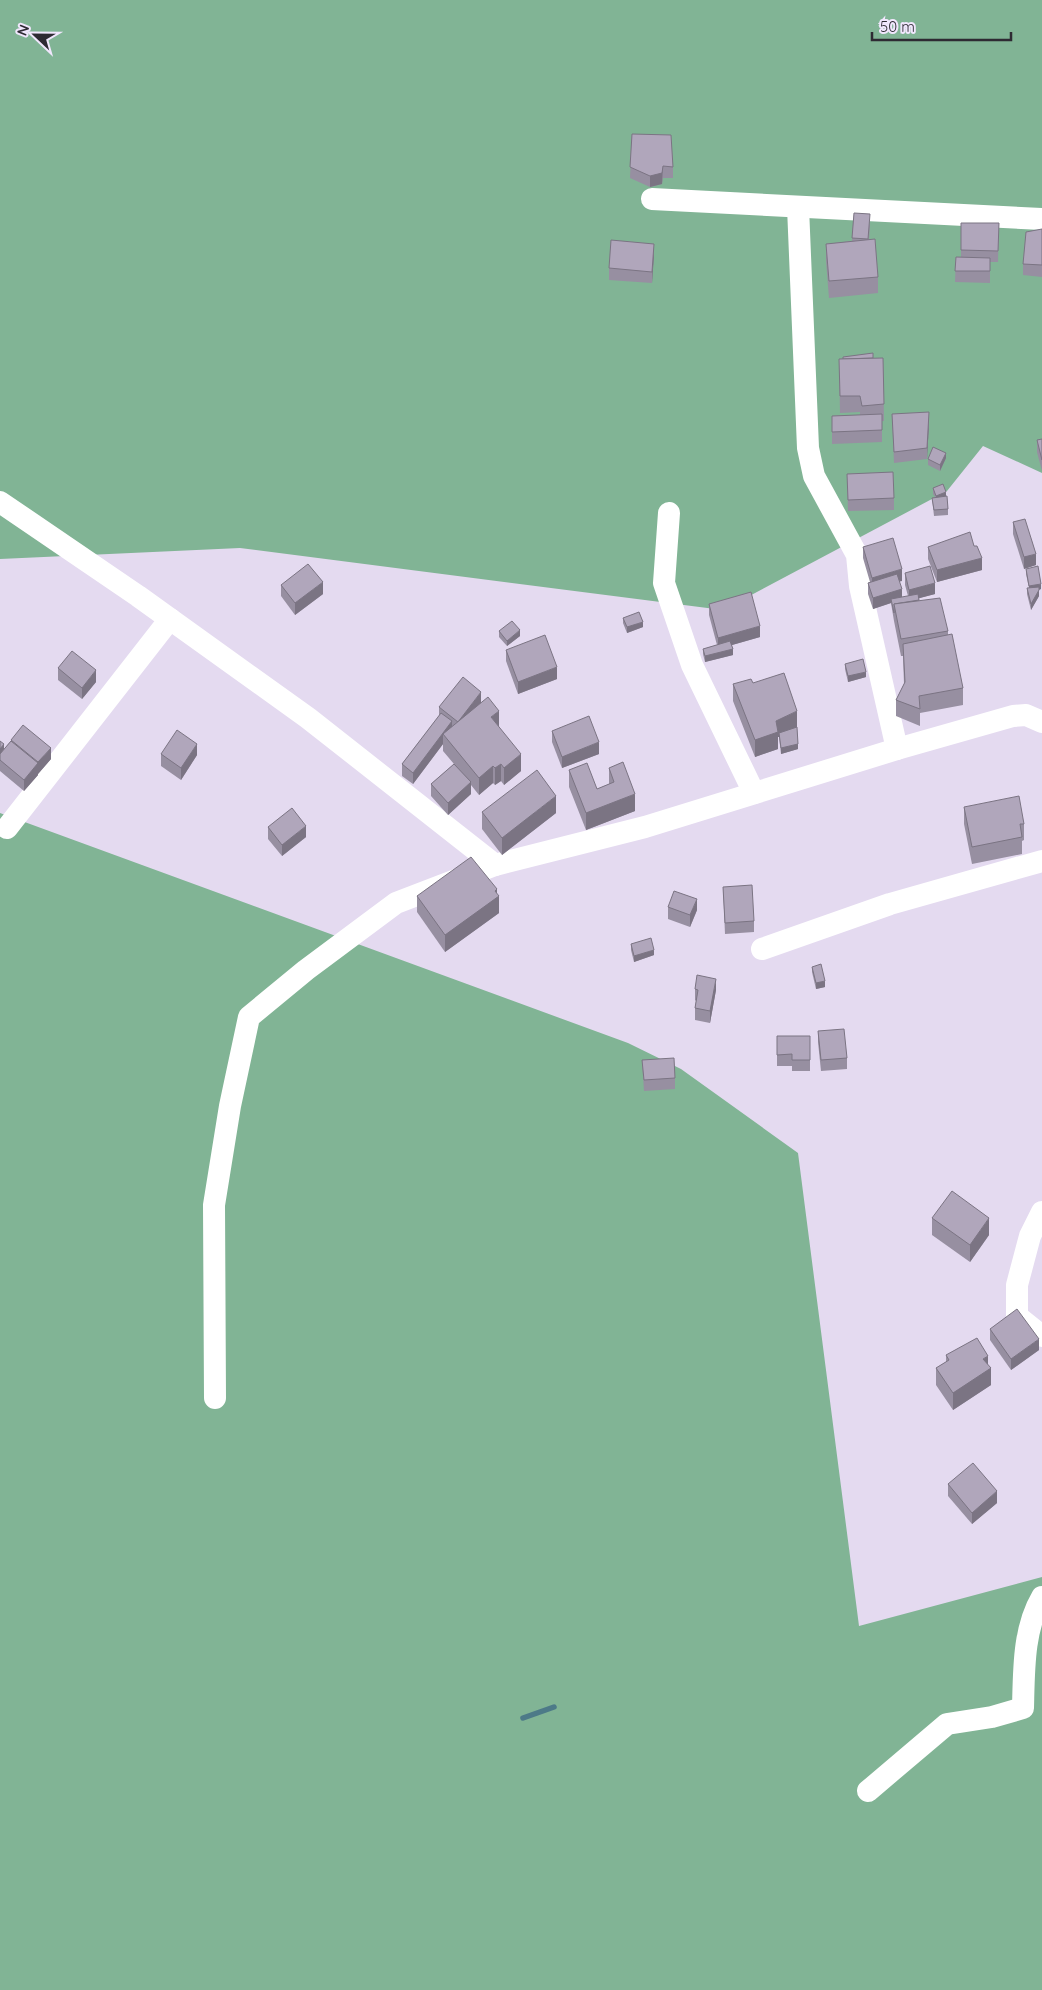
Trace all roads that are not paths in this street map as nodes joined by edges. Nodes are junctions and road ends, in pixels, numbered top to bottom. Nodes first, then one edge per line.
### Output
1 (652, 199) dead end
2 (798, 207) junction
3 (1042, 219) edge
4 (0, 502) edge
5 (669, 513) dead end
6 (170, 619) junction
7 (1042, 722) edge
8 (897, 749) junction
9 (754, 793) junction
10 (7, 828) dead end
11 (1042, 861) edge
12 (495, 866) junction
13 (762, 949) dead end
14 (1042, 1212) edge
15 (1042, 1336) edge
16 (215, 1398) dead end
17 (1042, 1597) edge
18 (868, 1791) dead end

1 - 2 street
2 - 3 street
2 - 8 street
4 - 6 street
5 - 9 street
6 - 10 street
6 - 12 street
7 - 8 street
8 - 9 street
9 - 12 street
11 - 13 street
12 - 16 street
14 - 15 street
17 - 18 street

